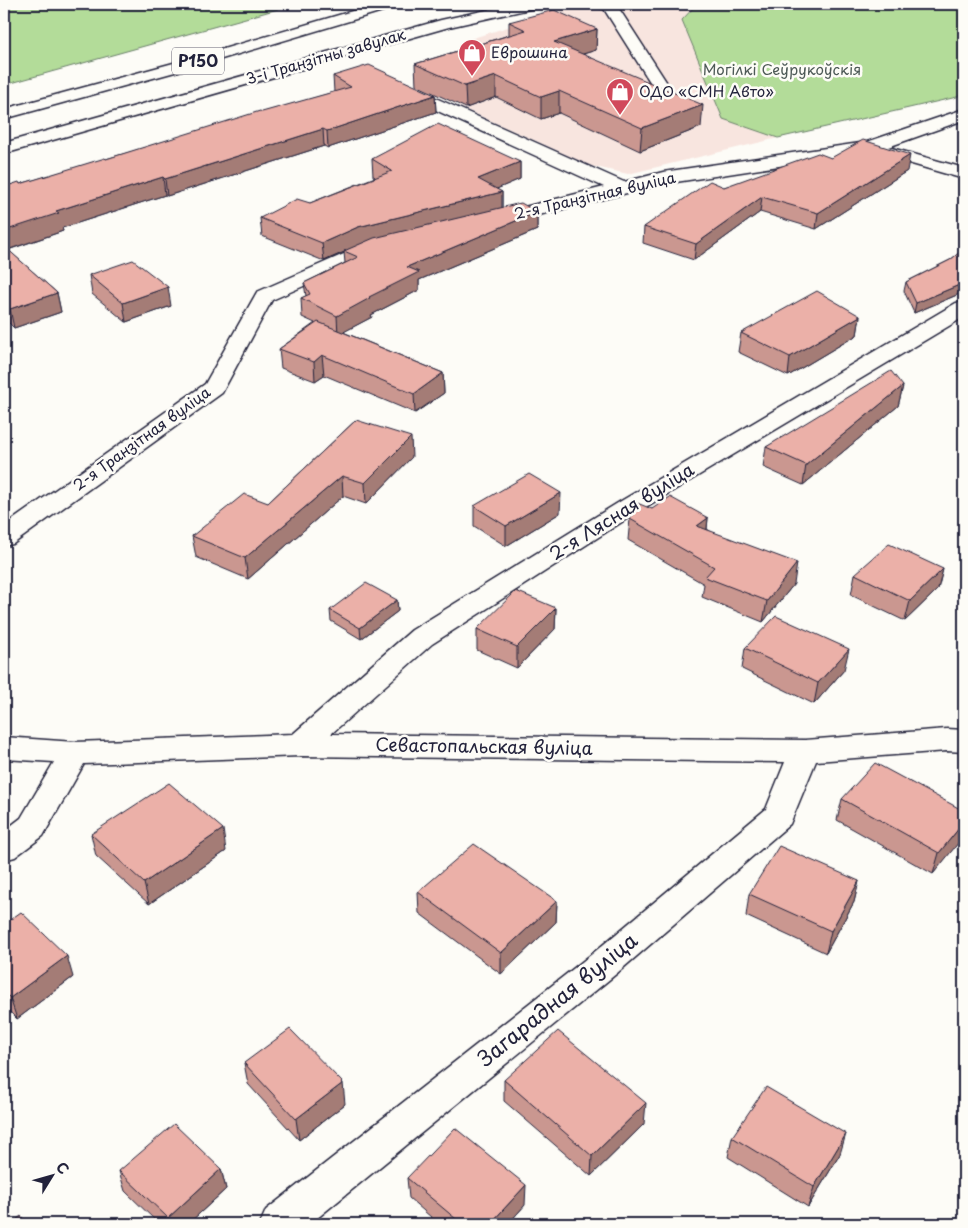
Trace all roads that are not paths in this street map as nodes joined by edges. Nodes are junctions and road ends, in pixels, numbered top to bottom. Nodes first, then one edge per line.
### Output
1 (391, 4) edge
2 (534, 4) edge
3 (603, 4) edge
4 (332, 56) junction
5 (359, 68) edge
6 (386, 81) edge
7 (670, 100) edge
8 (4, 114) edge
9 (964, 114) edge
10 (870, 147) junction
11 (4, 149) edge
12 (964, 174) edge
13 (622, 188) junction
14 (480, 223) edge
15 (395, 244) edge
16 (964, 308) edge
17 (4, 538) edge
18 (964, 740) edge
19 (300, 745) junction
20 (4, 748) edge
21 (805, 751) junction
22 (75, 753) junction
23 (4, 848) edge
24 (280, 1224) edge

1 - 8 street, Р150
2 - 4 street, 3-і Транзітны завулак
3 - 7 street
4 - 5 street
4 - 11 street, 3-і Транзітны завулак
6 - 13 street
9 - 10 street, 2-я Транзітная вуліца
10 - 12 street
10 - 13 street, 2-я Транзітная вуліца
13 - 14 street, 2-я Транзітная вуліца
15 - 17 street, 2-я Транзітная вуліца
16 - 19 street, 2-я Лясная вуліца
18 - 21 street, Севастопальская вуліца
19 - 21 street, Севастопальская вуліца
19 - 22 street, Севастопальская вуліца
20 - 22 street, Севастопальская вуліца
21 - 24 street, Загарадная вуліца
22 - 23 street

